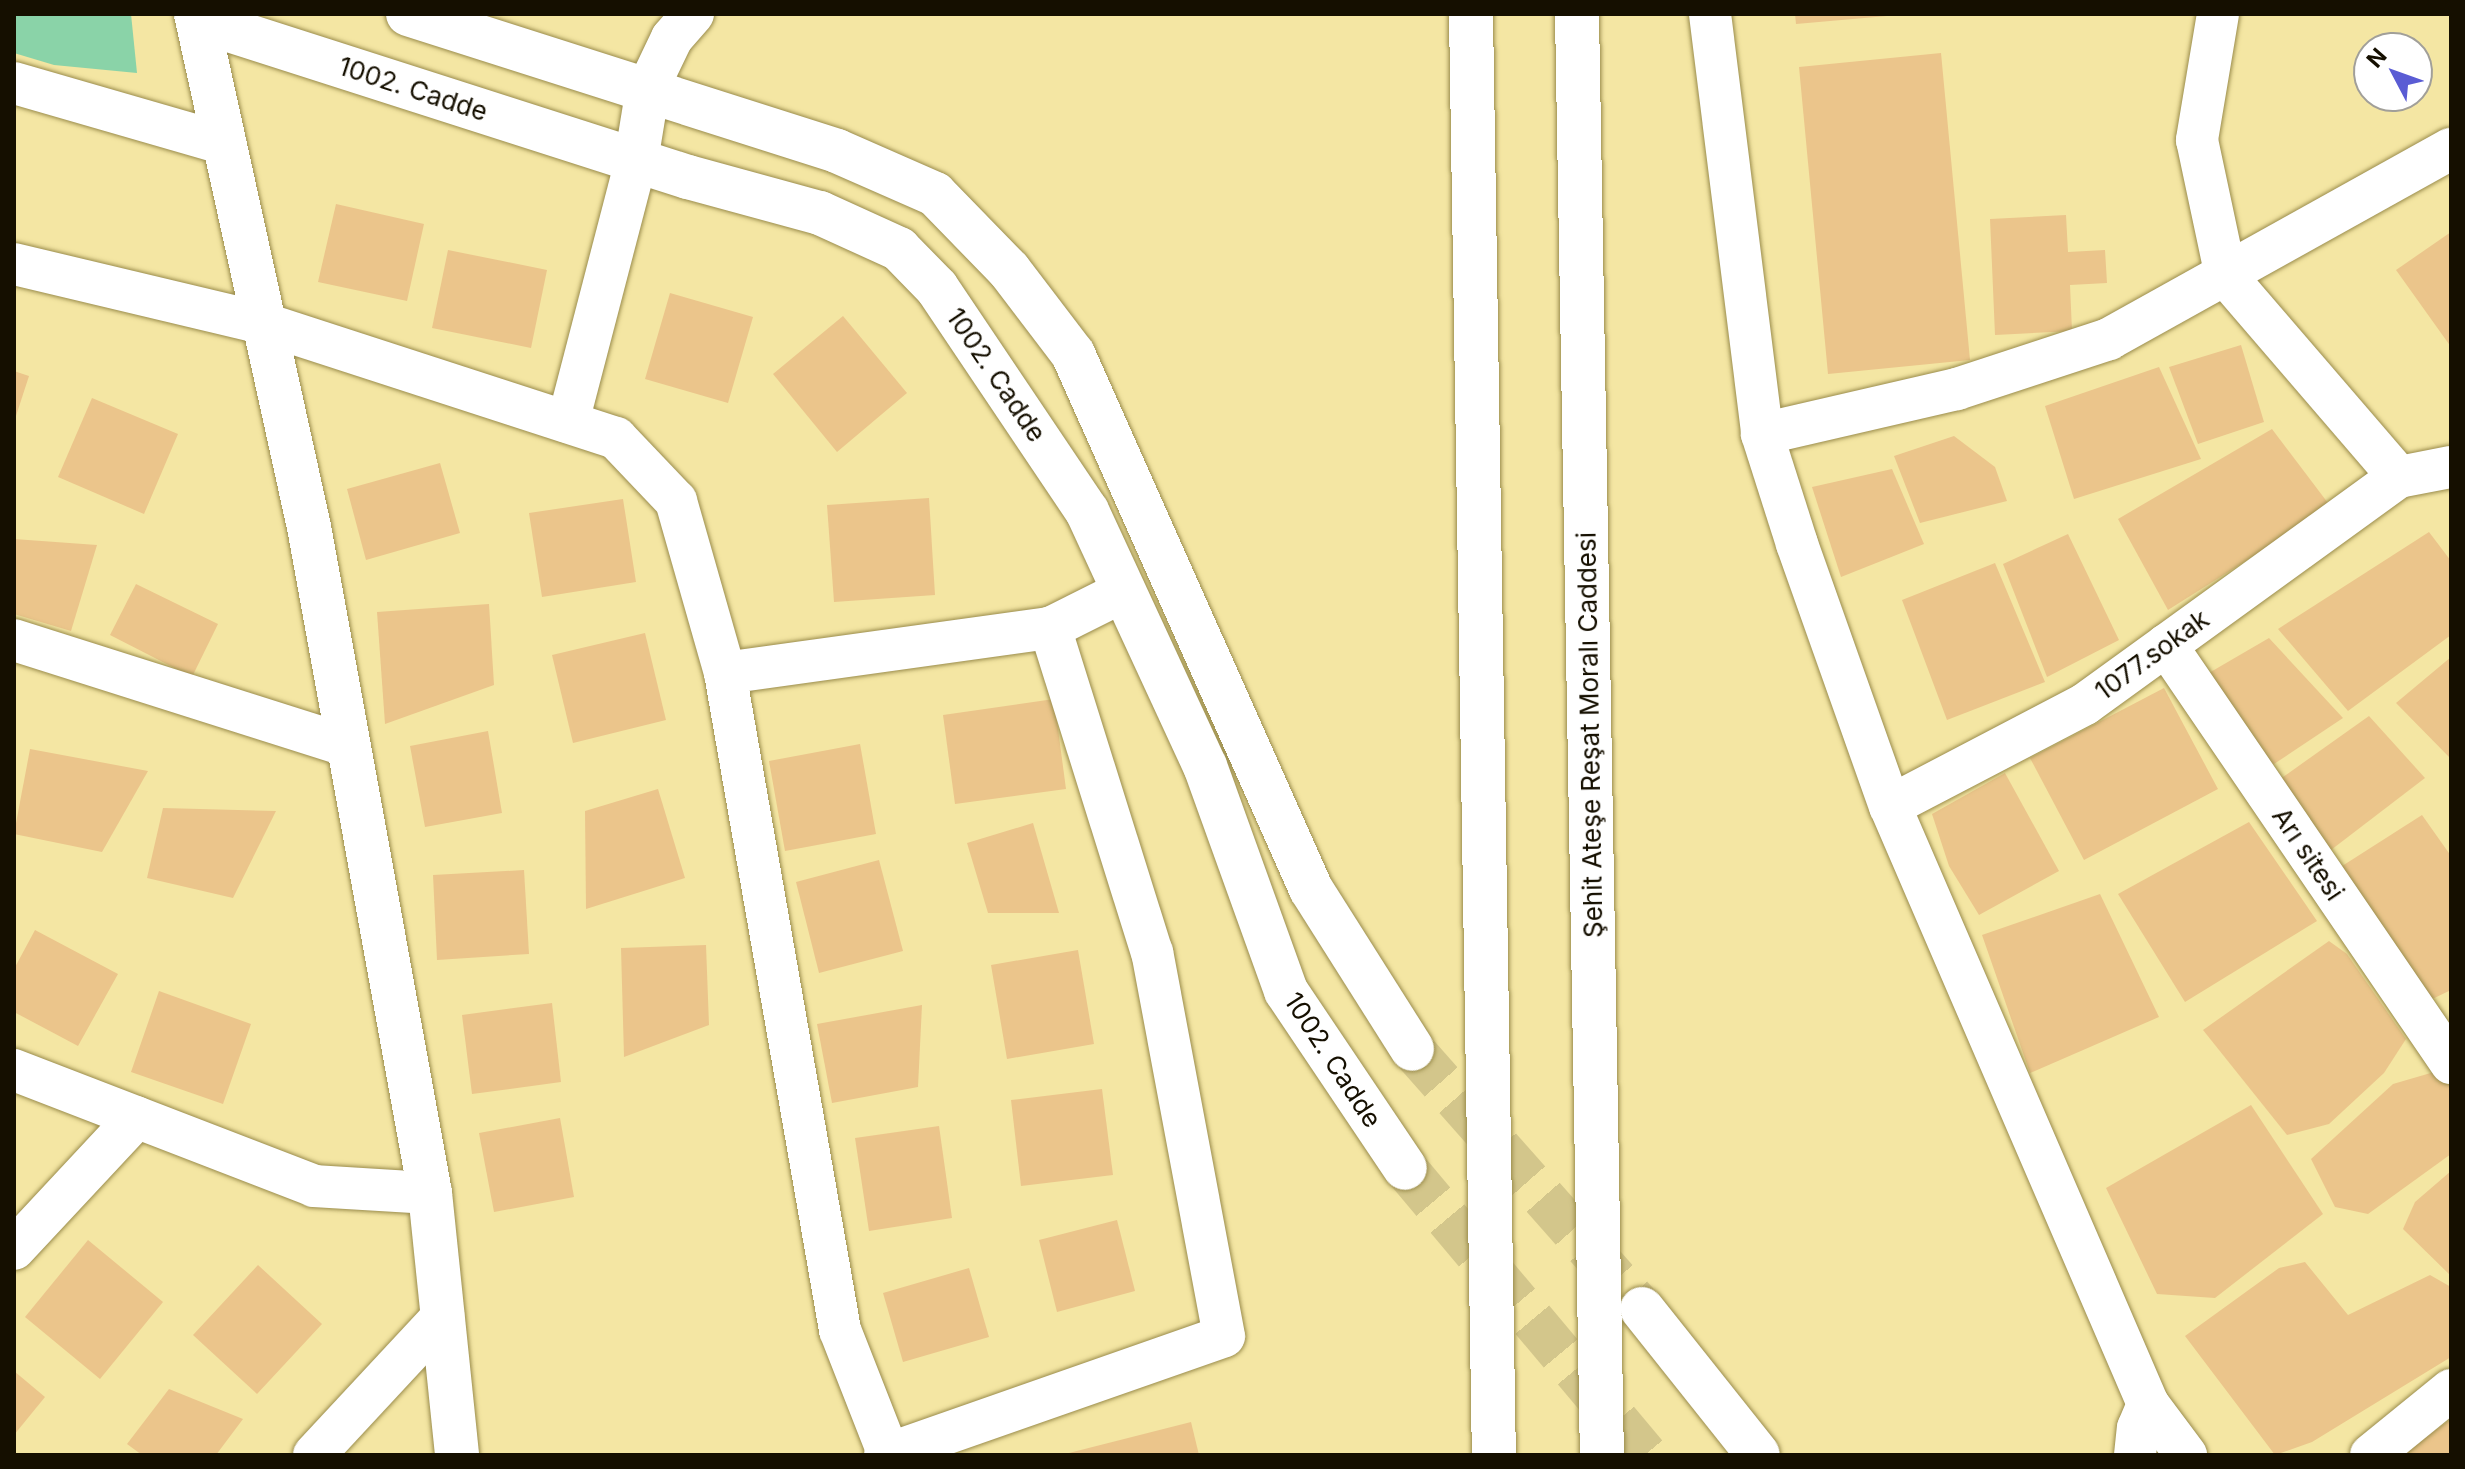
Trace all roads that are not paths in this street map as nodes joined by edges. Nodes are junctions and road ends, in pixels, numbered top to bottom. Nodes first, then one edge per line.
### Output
1 (408, 14) edge
2 (693, 14) edge
3 (1471, 14) edge
4 (1577, 14) edge
5 (1710, 14) edge
6 (2218, 14) edge
7 (197, 17) edge
8 (14, 83) edge
9 (648, 88) junction
10 (225, 144) junction
11 (2451, 149) edge
12 (636, 161) junction
13 (14, 264) edge
14 (2226, 276) junction
15 (265, 324) junction
16 (568, 422) junction
17 (1762, 434) junction
18 (2451, 467) edge
19 (2399, 477) junction
20 (1170, 571) junction
21 (1124, 591) junction
22 (1050, 628) junction
23 (14, 640) edge
24 (2166, 645) junction
25 (725, 673) junction
26 (349, 746) junction
27 (1890, 806) junction
28 (1412, 1049) tunnel mouth
29 (2451, 1063) edge
30 (14, 1070) edge
31 (137, 1117) junction
32 (1405, 1168) tunnel mouth
33 (430, 1193) junction
34 (14, 1249) edge
35 (1642, 1309) tunnel mouth
36 (443, 1316) junction
37 (2451, 1390) edge
38 (2148, 1404) junction
39 (888, 1454) edge
40 (314, 1455) edge
41 (457, 1455) edge
42 (1494, 1455) edge
43 (1602, 1455) edge
44 (1758, 1455) edge
45 (2135, 1455) edge
46 (2186, 1455) edge
47 (2371, 1455) edge

1 - 9 main road
2 - 9 street
3 - 42 main road
4 - 43 main road, Şehit Ateşe Reşat Moralı Caddesi
5 - 17 street
6 - 14 street
7 - 10 main road
7 - 12 main road, 1002. Cadde
8 - 10 street
9 - 12 main road
9 - 20 main road
10 - 15 main road
11 - 14 street
12 - 16 street
12 - 21 main road, 1002. Cadde
13 - 15 street
14 - 17 street
14 - 19 street
15 - 16 street
15 - 26 main road
16 - 25 street
17 - 27 street
18 - 19 street
19 - 24 street, 1077.sokak
20 - 21 main road
20 - 28 main road
21 - 22 street
21 - 32 main road, 1002. Cadde
22 - 25 street
22 - 39 street
23 - 26 street
24 - 27 street, 1077.sokak
24 - 29 street, Arı sitesi
25 - 39 street
26 - 33 main road
27 - 38 street
30 - 31 street
31 - 33 street
31 - 34 street
33 - 36 main road
35 - 44 main road
36 - 40 street
36 - 41 main road
37 - 47 street
38 - 45 street
38 - 46 street

